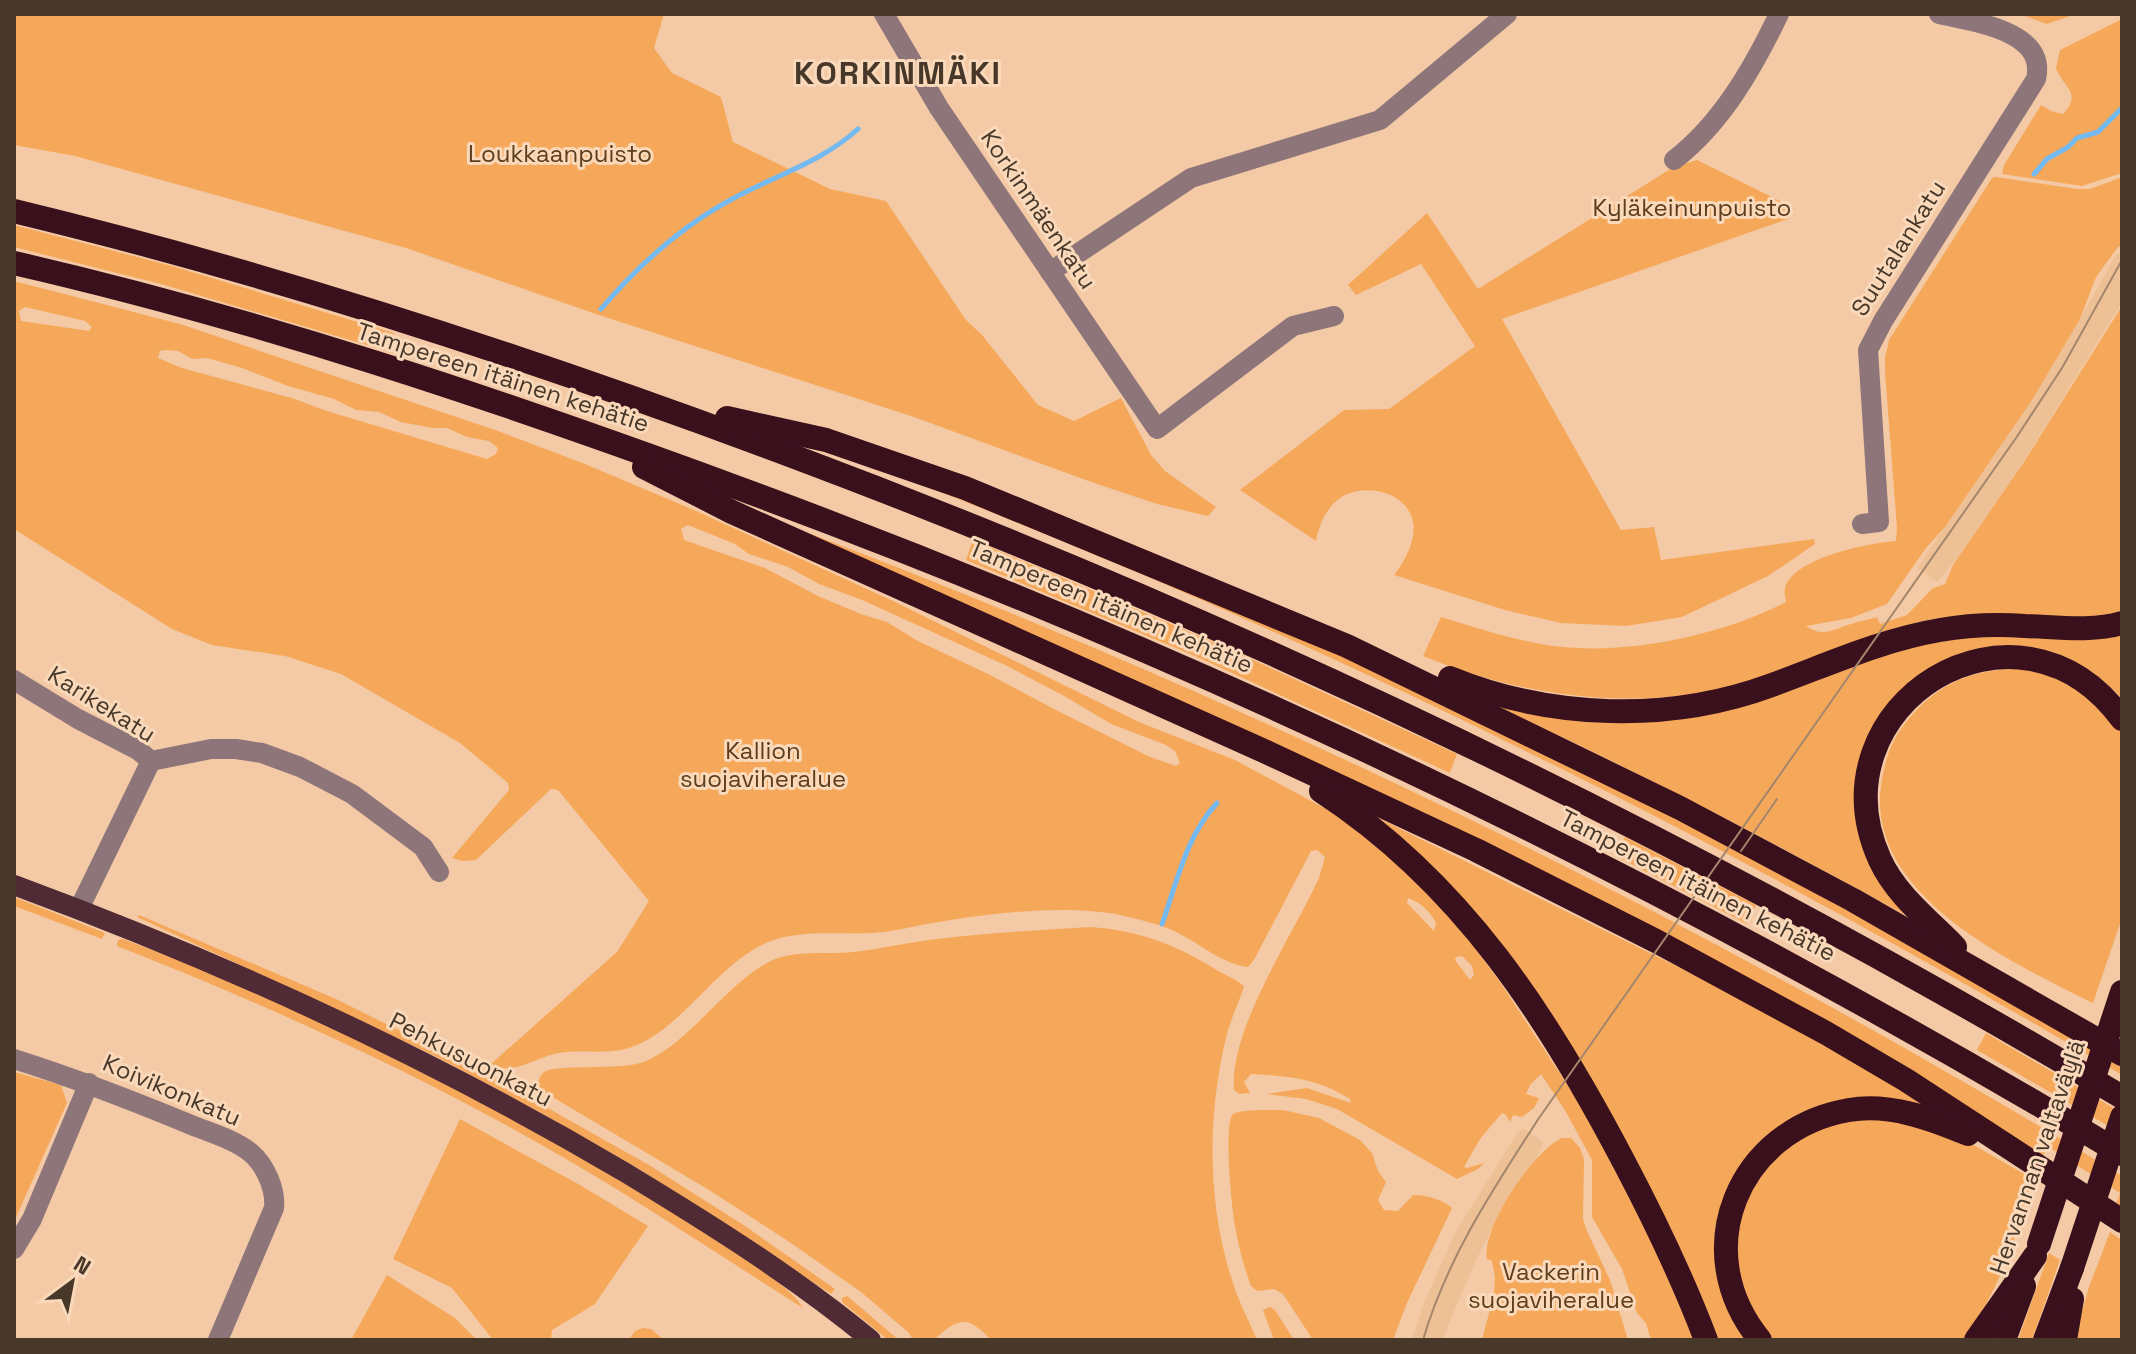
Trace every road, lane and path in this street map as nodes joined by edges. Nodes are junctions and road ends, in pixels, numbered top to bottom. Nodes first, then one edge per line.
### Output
1 (884, 14) edge
2 (1507, 14) edge
3 (1779, 14) edge
4 (1939, 14) edge
5 (1674, 160) dead end
6 (14, 211) edge
7 (14, 263) edge
8 (1050, 272) junction
9 (1334, 316) dead end
10 (647, 401) junction
11 (568, 427) junction
12 (1862, 524) dead end
13 (2122, 623) edge
14 (1347, 646) junction
15 (14, 680) edge
16 (2122, 719) edge
17 (1264, 751) junction
18 (151, 761) junction
19 (439, 872) dead end
20 (14, 885) edge
21 (79, 909) junction
22 (1977, 969) junction
23 (2122, 992) edge
24 (2122, 1054) edge
25 (14, 1059) edge
26 (89, 1083) junction
27 (2122, 1097) edge
28 (2122, 1117) edge
29 (2122, 1154) edge
30 (2028, 1158) junction
31 (2122, 1221) edge
32 (14, 1249) edge
33 (2037, 1250) junction
34 (2072, 1268) junction
35 (859, 1336) edge
36 (218, 1340) edge
37 (1706, 1340) edge
38 (1760, 1340) edge
39 (1976, 1340) edge
40 (2004, 1340) edge
41 (2045, 1340) edge
42 (2065, 1340) edge

1 - 8 street, Korkinmäenkatu
2 - 8 street
3 - 5 street
4 - 12 street, Suutalankatu
6 - 10 highway, Tampereen itäinen kehätie
7 - 11 highway, Tampereen itäinen kehätie
8 - 9 street, Korkinmäenkatu
10 - 14 highway
10 - 27 highway, Tampereen itäinen kehätie
11 - 17 highway
11 - 29 highway, Tampereen itäinen kehätie
13 - 14 highway
14 - 22 highway
15 - 18 street, Karikekatu
16 - 22 highway
17 - 30 highway
17 - 37 highway
18 - 19 street
18 - 21 street, Karikekatu
20 - 21 main road, Pehkusuonkatu
21 - 35 main road, Pehkusuonkatu
22 - 24 highway
23 - 33 highway, Hervannan valtaväylä, bridge
25 - 26 street, Koivikonkatu
26 - 32 street
26 - 36 street, Koivikonkatu
28 - 34 highway, bridge
30 - 31 highway
30 - 38 highway
33 - 39 highway
33 - 40 highway, Hervannan valtaväylä
34 - 41 highway
34 - 42 highway

